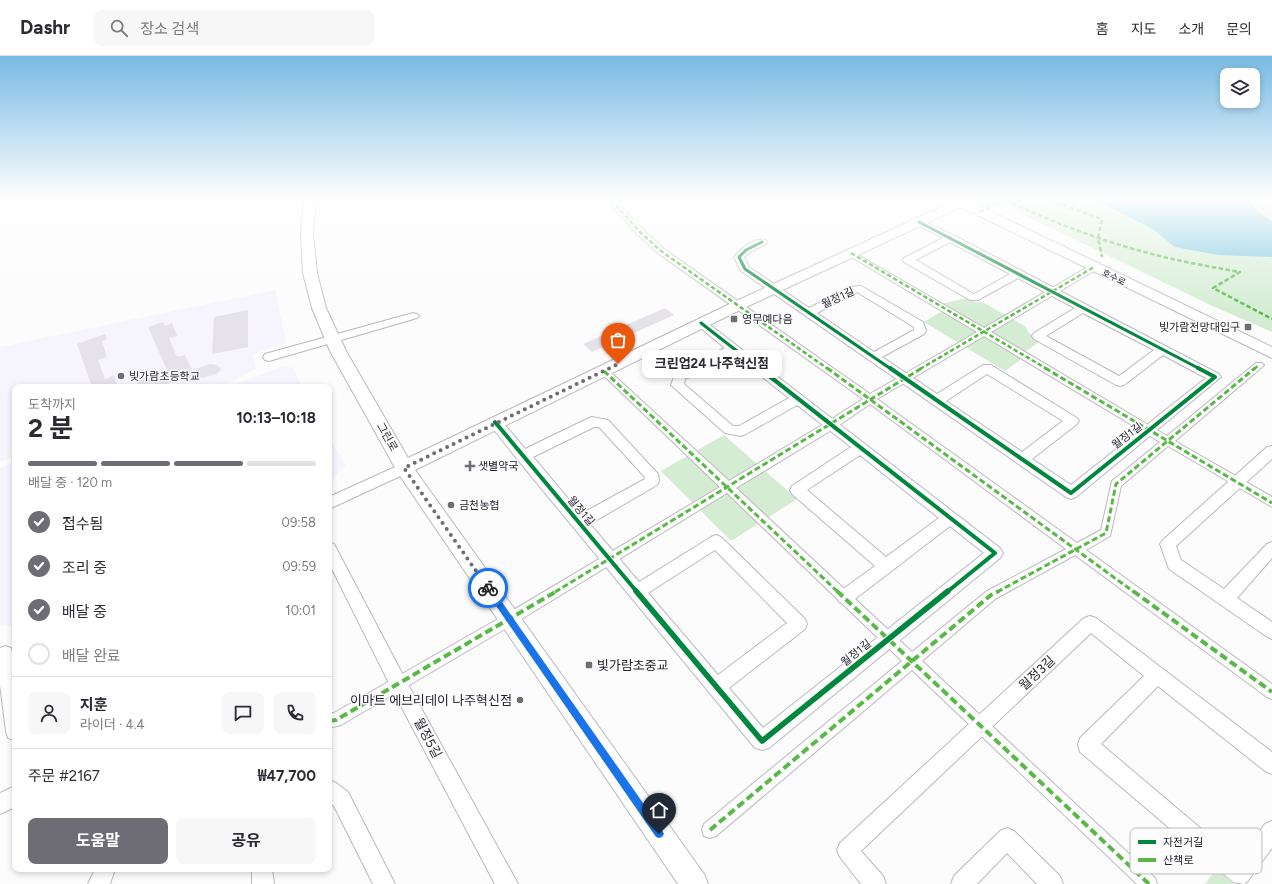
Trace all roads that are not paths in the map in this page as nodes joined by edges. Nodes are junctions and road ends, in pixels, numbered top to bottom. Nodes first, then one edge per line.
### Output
1 (307, 239) edge
2 (647, 239) edge
3 (882, 239) edge
4 (950, 239) edge
5 (952, 239) edge
6 (1036, 239) edge
7 (762, 242) dead end
8 (851, 253) junction
9 (1094, 267) junction
10 (1018, 274) junction
11 (773, 289) junction
12 (1052, 292) junction
13 (739, 305) junction
14 (1083, 308) junction
15 (808, 313) junction
16 (413, 316) dead end
17 (701, 323) junction
18 (983, 331) junction
19 (332, 339) junction
20 (733, 349) junction
21 (1162, 350) junction
22 (1272, 353) edge
23 (269, 357) dead end
24 (873, 358) junction
25 (1259, 365) dead end
26 (604, 371) junction
27 (904, 378) junction
28 (798, 399) junction
29 (870, 399) junction
30 (936, 401) junction
31 (495, 422) junction
32 (831, 425) junction
33 (1150, 430) junction
34 (1167, 441) junction
35 (860, 448) junction
36 (1272, 451) edge
37 (523, 456) junction
38 (1022, 459) junction
39 (404, 468) junction
40 (1237, 482) junction
41 (728, 487) junction
42 (332, 502) edge
43 (1272, 503) edge
44 (950, 518) junction
45 (580, 523) junction
46 (1076, 548) junction
47 (1272, 548) edge
48 (332, 554) edge
49 (610, 559) junction
50 (886, 566) junction
51 (637, 592) junction
52 (845, 597) junction
53 (1225, 599) junction
54 (510, 619) junction
55 (1272, 631) edge
56 (888, 638) junction
57 (7, 653) edge
58 (912, 661) junction
59 (1157, 675) junction
60 (398, 683) junction
61 (717, 686) junction
62 (1272, 692) edge
63 (6, 711) edge
64 (332, 721) edge
65 (12, 724) edge
66 (981, 726) junction
67 (1272, 764) edge
68 (332, 792) edge
69 (12, 798) edge
70 (0, 804) edge
71 (1185, 828) edge
72 (710, 830) dead end
73 (1272, 831) edge
74 (1262, 845) edge
75 (1130, 867) edge
76 (104, 872) edge
77 (262, 872) edge
78 (1137, 874) edge
79 (100, 884) edge
80 (263, 884) edge
81 (384, 884) edge
82 (506, 884) edge
83 (694, 884) edge
84 (876, 884) edge
85 (962, 884) edge
86 (1052, 884) edge
87 (1148, 884) edge

1 - 19 street, 그린로
2 - 13 street
3 - 8 street
4 - 10 street
5 - 10 street, 월정1길
6 - 9 street, 호수로
7 - 11 street, 월정1길
8 - 11 street
8 - 18 street
9 - 12 street
9 - 22 street, 호수로
10 - 12 street, 월정1길
11 - 13 street
11 - 15 street, 월정1길
12 - 14 street, 월정1길
12 - 18 street
13 - 17 street
13 - 29 street
14 - 21 street, 월정1길
14 - 21 street
15 - 24 street, 월정1길
15 - 24 street, 월정1길
16 - 19 street
17 - 20 street, 월정1길
17 - 26 street
18 - 27 street
18 - 33 street
19 - 23 street
19 - 39 street, 그린로
20 - 28 street, 월정1길
20 - 28 street
21 - 33 street, 월정1길
24 - 27 street, 월정1길
25 - 34 street
26 - 31 street
26 - 41 street
27 - 29 street
27 - 30 street, 월정1길
28 - 32 street, 월정1길
29 - 32 street
29 - 46 street
30 - 38 street, 월정1길
30 - 38 street
31 - 37 street, 월정1길
31 - 39 street
32 - 35 street, 월정1길
32 - 41 street
33 - 34 street
33 - 38 street, 월정1길
34 - 40 street
34 - 46 street
35 - 44 street, 월정1길
35 - 50 street
36 - 40 street
37 - 45 street, 월정1길
37 - 45 street, 월정1길
39 - 42 street
39 - 54 street, 그린로
40 - 43 street
40 - 53 street
41 - 49 street
41 - 52 street
44 - 50 street
44 - 56 street, 월정1길
45 - 49 street, 월정1길
46 - 58 street
46 - 62 street
47 - 53 street
48 - 60 street, 월정5길
49 - 51 street, 월정1길
49 - 54 street
50 - 52 street
51 - 61 street, 월정1길
51 - 61 street
52 - 56 street
53 - 55 street
54 - 60 street
54 - 83 street, 그린로
56 - 58 street
56 - 61 street, 월정1길
57 - 63 street
58 - 66 street
58 - 72 street
59 - 66 street, 월정3길
59 - 67 street, 월정3길
59 - 71 street
60 - 64 street
60 - 82 street, 월정5길
63 - 65 street
66 - 75 street
66 - 84 street, 월정3길
68 - 81 street
69 - 70 street
73 - 74 street
76 - 79 street
77 - 80 street
78 - 87 street
85 - 86 street

